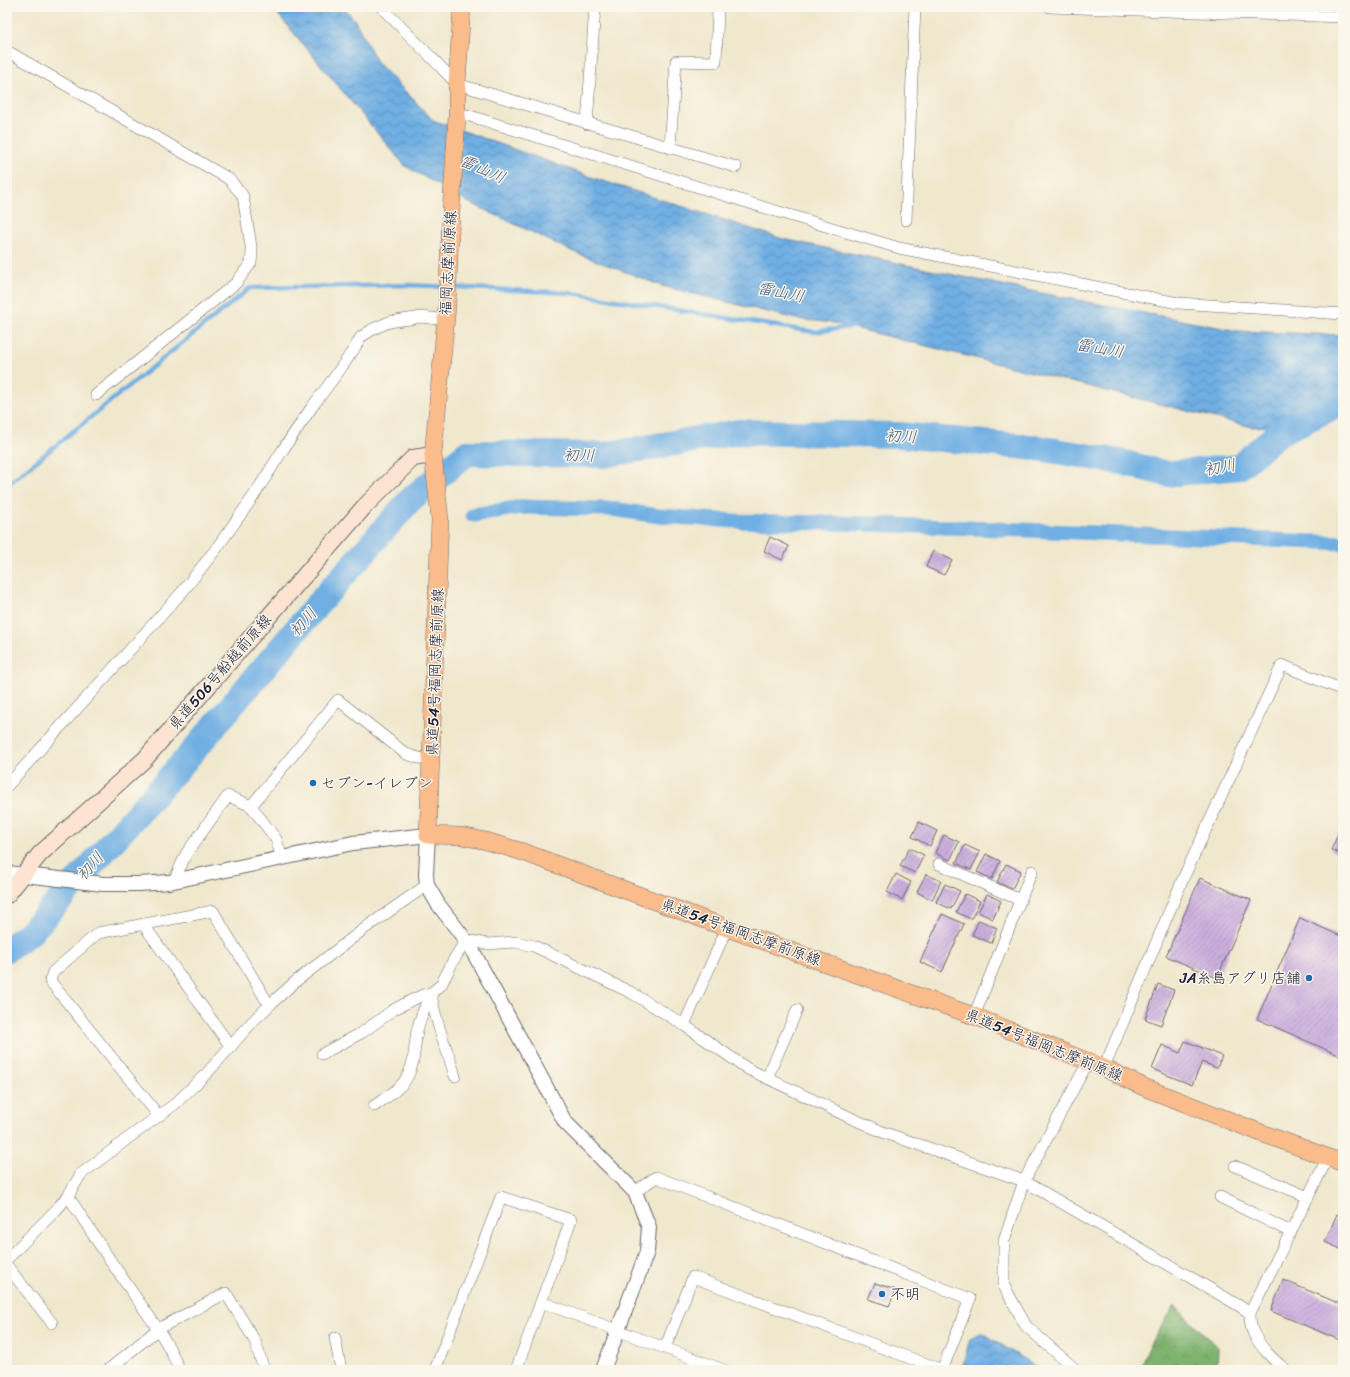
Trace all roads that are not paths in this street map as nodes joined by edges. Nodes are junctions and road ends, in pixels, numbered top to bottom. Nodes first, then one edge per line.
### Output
1 (381, 7) edge
2 (462, 7) edge
3 (595, 7) edge
4 (718, 7) edge
5 (915, 7) edge
6 (1050, 7) edge
7 (1343, 17) edge
8 (7, 51) edge
9 (457, 84) junction
10 (457, 116) junction
11 (587, 124) junction
12 (670, 148) junction
13 (736, 168) dead end
14 (906, 220) dead end
15 (446, 313) junction
16 (1343, 314) edge
17 (96, 395) dead end
18 (433, 455) junction
19 (440, 519) joint
20 (1343, 690) edge
21 (432, 760) junction
22 (7, 786) edge
23 (251, 806) junction
24 (428, 835) junction
25 (282, 858) junction
26 (939, 864) dead end
27 (1032, 871) dead end
28 (7, 873) edge
29 (24, 875) junction
30 (172, 881) junction
31 (427, 885) junction
32 (7, 895) edge
33 (1020, 900) junction
34 (143, 924) junction
35 (727, 928) junction
36 (466, 940) junction
37 (431, 994) junction
38 (269, 1005) junction
39 (797, 1010) dead end
40 (974, 1016) junction
41 (684, 1025) junction
42 (231, 1047) junction
43 (322, 1054) dead end
44 (1096, 1065) junction
45 (456, 1076) dead end
46 (767, 1078) junction
47 (374, 1106) dead end
48 (159, 1116) junction
49 (1335, 1160) edge
50 (1235, 1166) dead end
51 (1024, 1181) junction
52 (635, 1192) junction
53 (68, 1196) junction
54 (1220, 1197) dead end
55 (1308, 1197) junction
56 (1291, 1232) junction
57 (7, 1259) edge
58 (7, 1266) edge
59 (541, 1302) junction
60 (1250, 1313) junction
61 (52, 1323) dead end
62 (158, 1329) junction
63 (618, 1330) junction
64 (335, 1338) dead end
65 (665, 1348) junction
66 (108, 1370) edge
67 (179, 1370) edge
68 (264, 1370) edge
69 (341, 1370) edge
70 (434, 1370) edge
71 (516, 1370) edge
72 (603, 1370) edge
73 (724, 1370) edge
74 (942, 1370) edge
75 (1076, 1370) edge
76 (1286, 1370) edge

1 - 9 street
2 - 9 main road, 福岡志摩前原線
3 - 11 street
4 - 12 street
5 - 14 street
6 - 7 street
8 - 17 street
9 - 10 main road, 福岡志摩前原線
9 - 11 street
10 - 15 main road, 福岡志摩前原線
10 - 16 street
11 - 12 street
12 - 13 street
15 - 18 main road, 福岡志摩前原線
15 - 22 street
18 - 19 main road, 福岡志摩前原線
18 - 29 main road, 県道506号船越前原線
19 - 21 main road, 県道54号福岡志摩前原線
20 - 44 street
21 - 23 street
21 - 24 main road, 県道54号福岡志摩前原線
23 - 25 street
23 - 30 street
24 - 25 street
24 - 31 street
24 - 35 main road, 県道54号福岡志摩前原線
25 - 30 street
26 - 33 street
27 - 33 street
28 - 29 street
29 - 30 street
29 - 32 main road, 県道506号船越前原線
31 - 36 street
31 - 38 street
33 - 40 street
34 - 38 street
34 - 42 street
34 - 48 street
35 - 40 main road, 県道54号福岡志摩前原線
35 - 41 street
36 - 37 street
36 - 41 street
36 - 52 street
37 - 43 street
37 - 45 street
37 - 47 street
38 - 42 street
39 - 46 street
40 - 44 main road, 県道54号福岡志摩前原線
41 - 46 street
42 - 48 street
44 - 49 main road, 県道54号福岡志摩前原線
44 - 51 street
46 - 51 street
48 - 53 street
49 - 55 street
50 - 55 street
51 - 60 street
51 - 75 street
52 - 63 street
52 - 74 street
53 - 57 street
53 - 62 street
54 - 56 street
55 - 56 street
56 - 60 street
58 - 61 street
59 - 63 street
59 - 70 street
59 - 71 street
60 - 76 street
62 - 66 street
62 - 67 street
62 - 68 street
63 - 65 street
63 - 72 street
64 - 69 street
65 - 73 street
65 - 74 street

